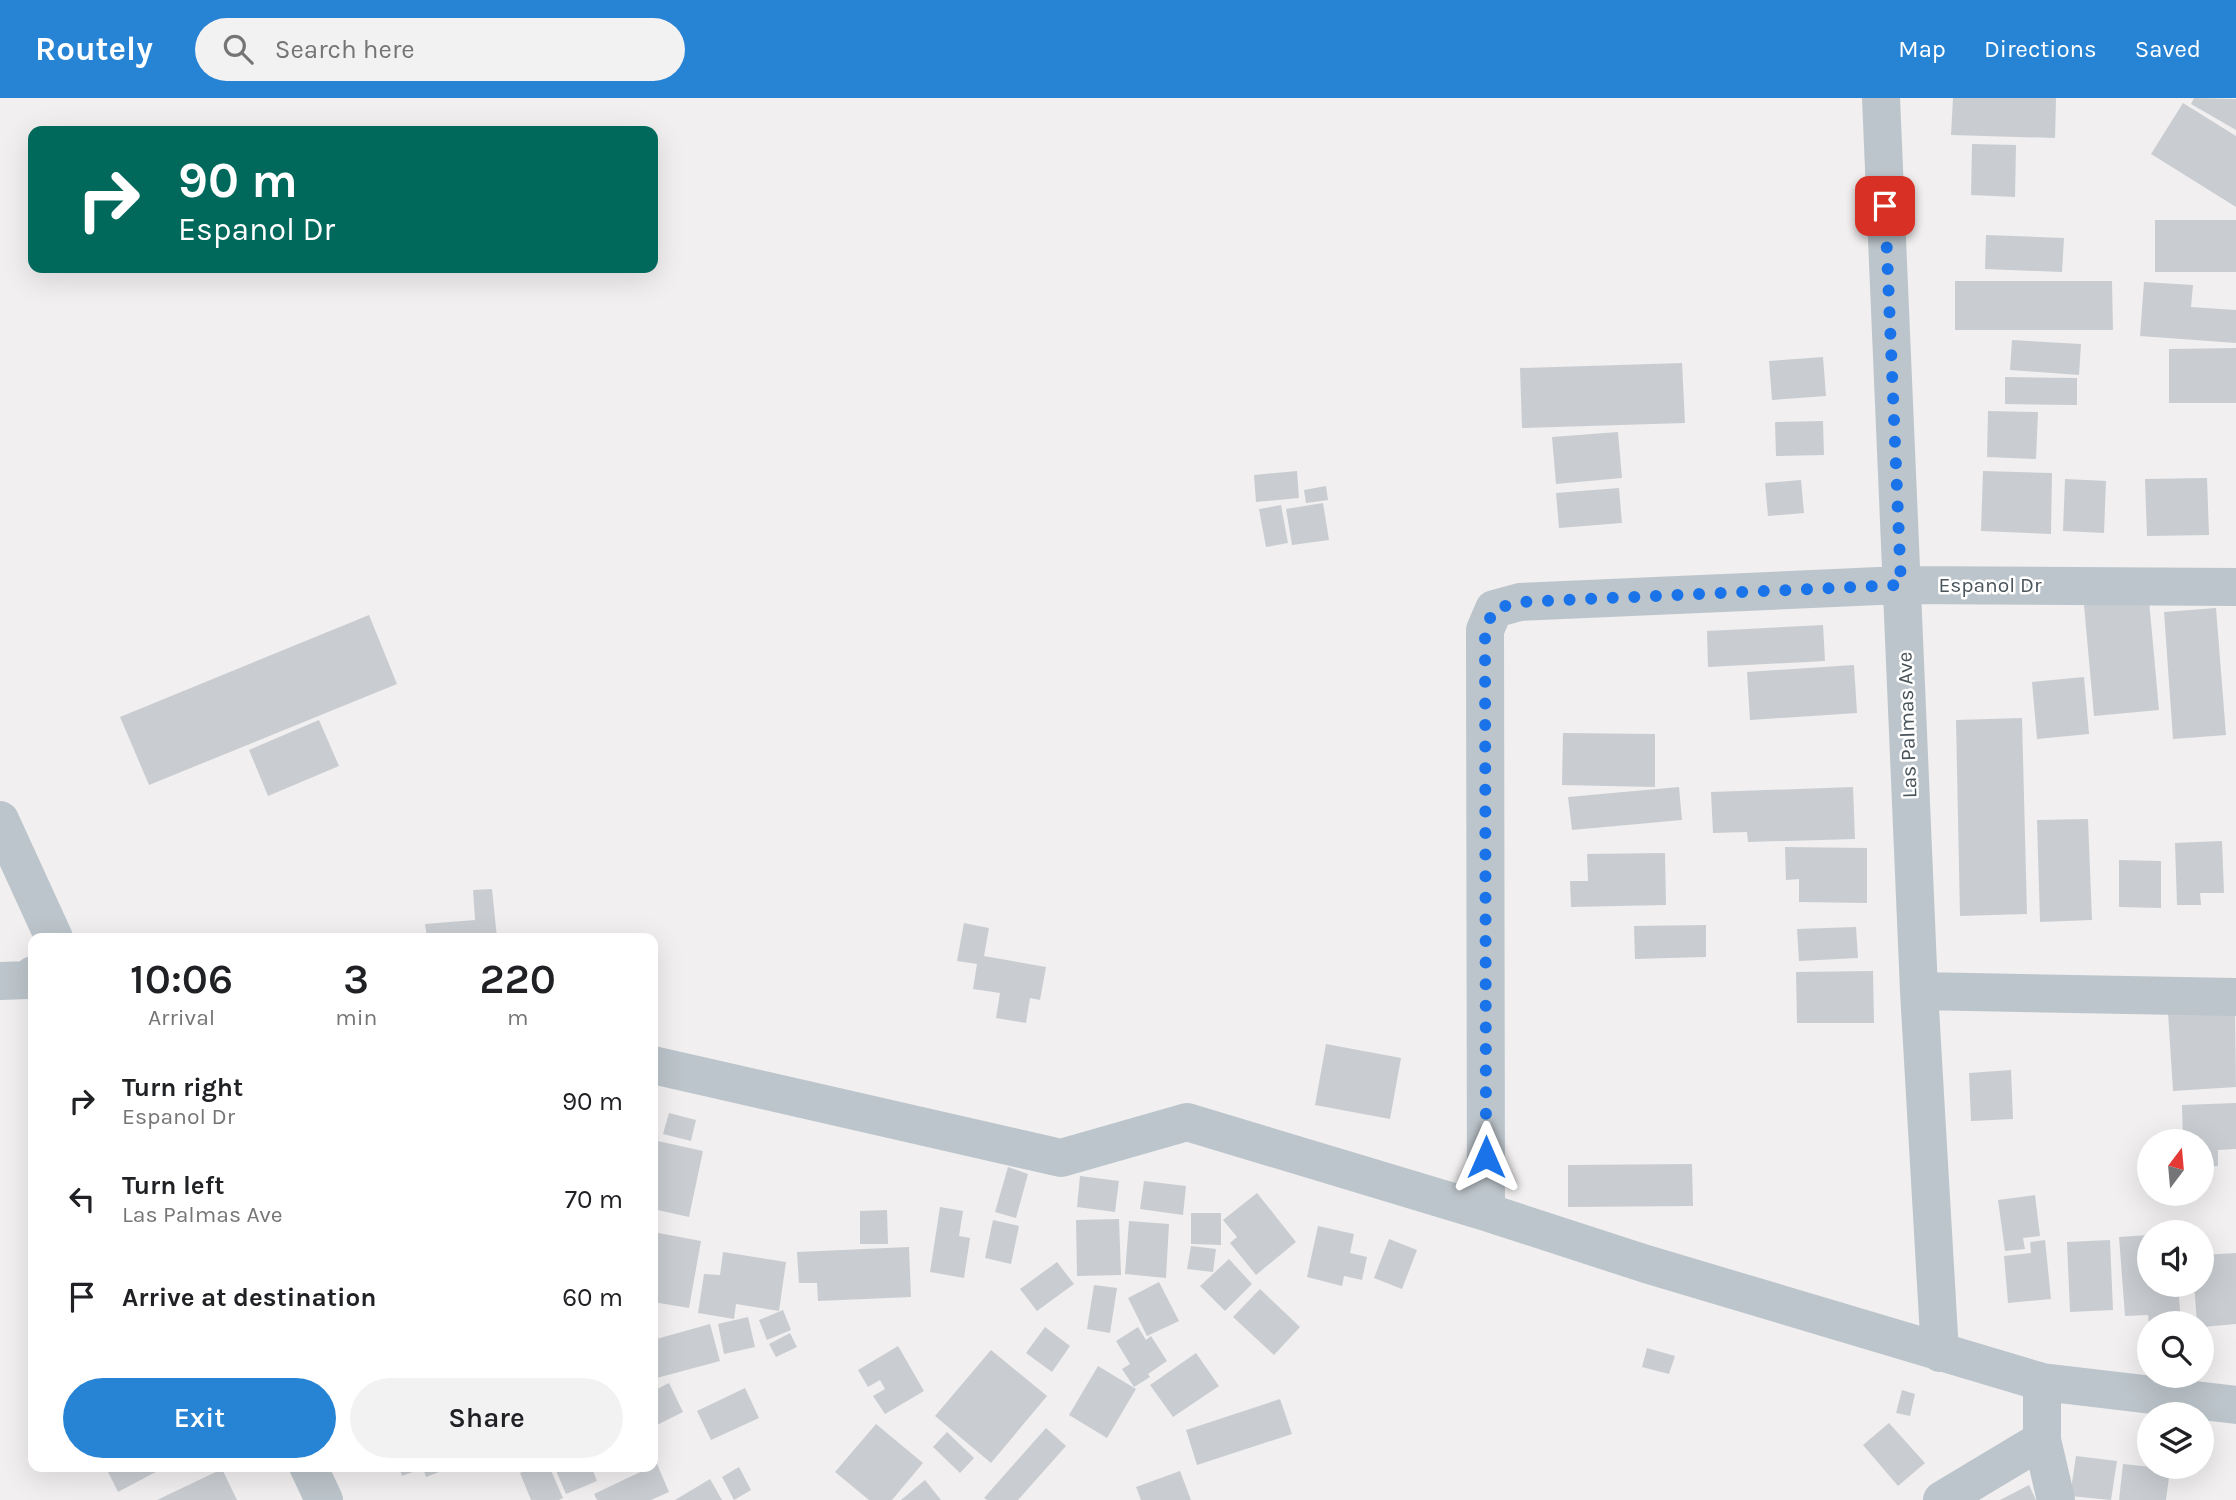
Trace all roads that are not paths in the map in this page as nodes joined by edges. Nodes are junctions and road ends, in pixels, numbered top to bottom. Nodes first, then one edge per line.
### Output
1 (1881, 98) edge
2 (1901, 585) junction
3 (2236, 587) edge
4 (0, 820) edge
5 (52, 933) edge
6 (28, 980) edge
7 (0, 981) edge
8 (1919, 991) junction
9 (2236, 997) edge
10 (658, 1066) edge
11 (1486, 1213) junction
12 (1941, 1353) junction
13 (2042, 1382) junction
14 (2236, 1405) edge
15 (2042, 1440) junction
16 (311, 1472) edge
17 (324, 1500) edge
18 (1942, 1500) edge
19 (2056, 1500) edge

1 - 2 street, Las Palmas Ave
2 - 3 street, Espanol Dr
2 - 8 street, Las Palmas Ave
2 - 11 street, Espanol Dr
4 - 5 street
6 - 7 street
8 - 9 street
8 - 12 street, Las Palmas Ave
10 - 11 street
11 - 12 street
12 - 13 street
13 - 14 street
13 - 15 street
15 - 18 street
15 - 19 street
16 - 17 street

